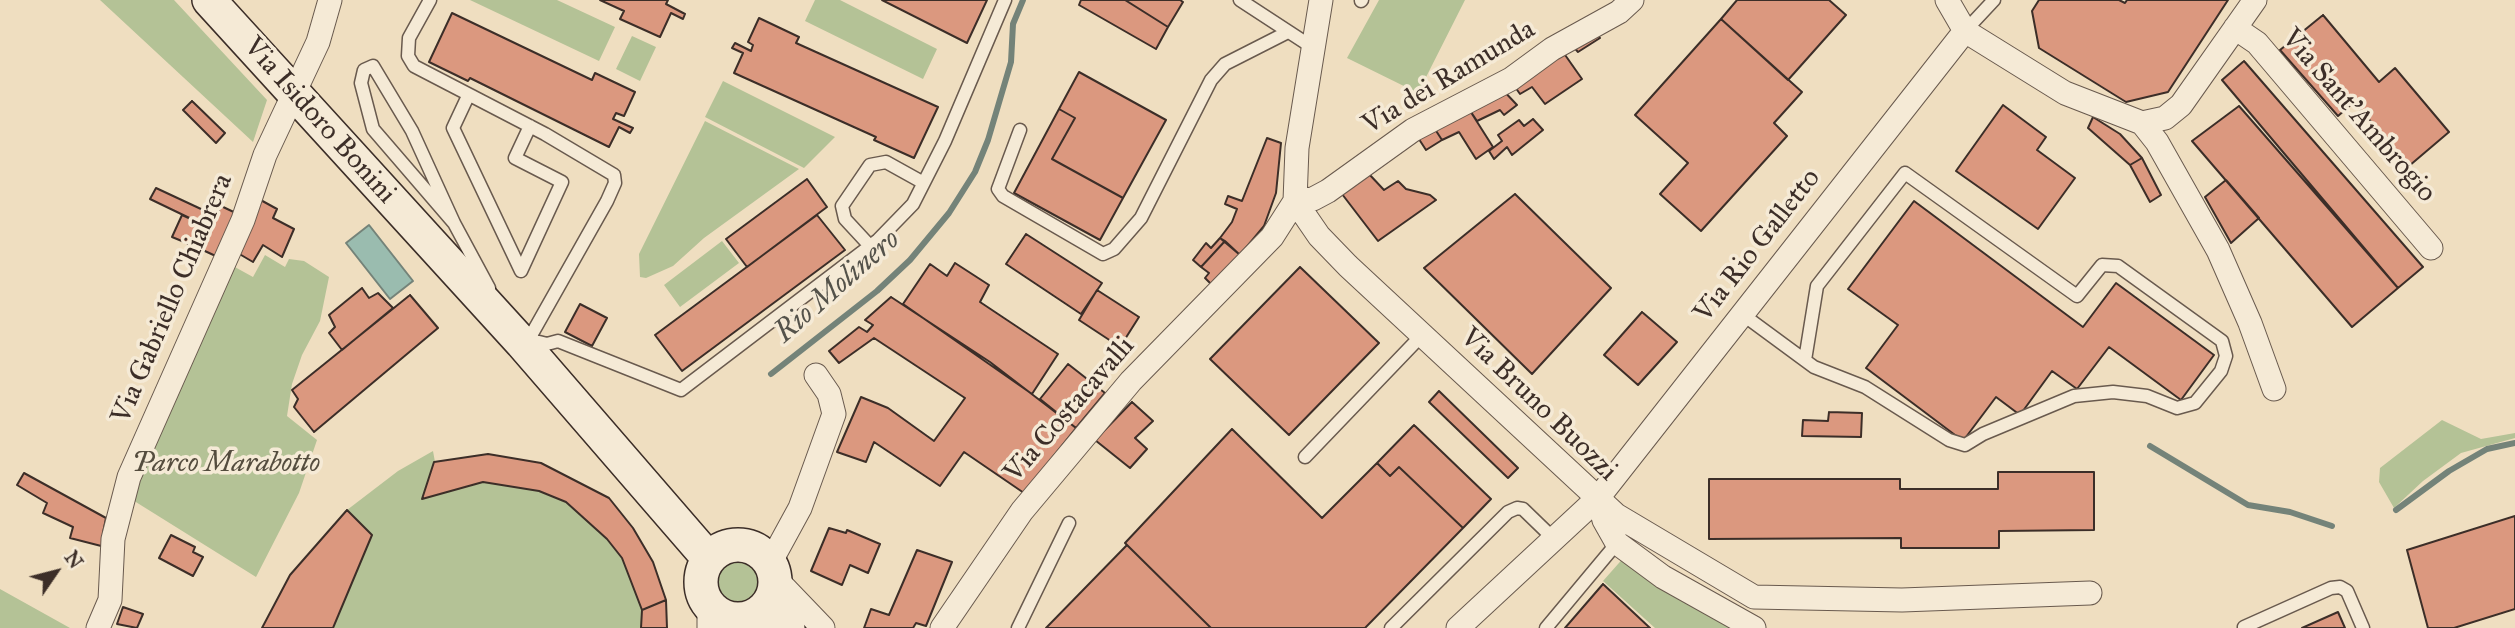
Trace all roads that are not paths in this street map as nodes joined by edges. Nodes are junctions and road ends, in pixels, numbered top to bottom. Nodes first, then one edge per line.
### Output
1 (209, 0) edge
2 (330, 0) edge
3 (430, 0) edge
4 (1005, 0) edge
5 (1240, 0) edge
6 (1321, 0) edge
7 (1632, 0) edge
8 (1947, 0) edge
9 (1994, 0) edge
10 (2255, 0) edge
11 (2235, 27) junction
12 (1965, 31) junction
13 (1288, 32) junction
14 (1312, 47) junction
15 (292, 94) junction
16 (468, 96) junction
17 (2142, 123) junction
18 (530, 127) junction
19 (1020, 130) dead end
20 (922, 182) junction
21 (1295, 201) junction
22 (442, 232) junction
23 (870, 247) junction
24 (2431, 248) dead end
25 (1742, 314) junction
26 (1422, 335) junction
27 (526, 341) junction
28 (1805, 360) junction
29 (816, 374) dead end
30 (2274, 389) dead end
31 (1305, 457) dead end
32 (1598, 498) junction
33 (1069, 523) dead end
34 (1554, 539) junction
35 (1617, 543) junction
36 (709, 559) junction
37 (2090, 593) dead end
38 (764, 603) edge
39 (709, 616) edge
40 (2244, 627) edge
41 (98, 628) edge
42 (823, 628) edge
43 (942, 628) edge
44 (1018, 628) edge
45 (1391, 628) edge
46 (1458, 628) edge
47 (1546, 628) edge
48 (1754, 628) edge
49 (2363, 628) edge

1 - 15 street, Via Isidoro Bonini
2 - 15 street, Via Gabriello Chiabrera
3 - 16 lane
4 - 20 lane
5 - 13 lane
6 - 14 street
7 - 21 street, Via dei Ramunda
8 - 12 street
9 - 12 lane
10 - 11 street, Via Sant'Ambrogio
11 - 17 street, Via Sant'Ambrogio
11 - 24 street, Via Sant'Ambrogio
12 - 17 street
12 - 25 street, Via Rio Galletto
13 - 14 lane
13 - 19 lane
14 - 21 street
15 - 22 street, Via Isidoro Bonini
15 - 41 street, Via Gabriello Chiabrera
16 - 18 lane
16 - 18 lane
17 - 30 street
18 - 27 lane
20 - 23 lane
20 - 23 lane
21 - 26 street, Via Bruno Buozzi
21 - 43 street, Via Costacavalli
22 - 22 lane
22 - 27 street, Via Isidoro Bonini
23 - 27 lane
25 - 28 lane
25 - 32 street, Via Rio Galletto
26 - 31 lane
26 - 32 street, Via Bruno Buozzi
27 - 36 street, Via Isidoro Bonini
28 - 28 lane
29 - 38 street
32 - 34 street, Via Rio Galletto
32 - 35 street, Via Bruno Buozzi
32 - 37 street
33 - 44 lane
34 - 45 lane
34 - 46 street, Via Rio Galletto
35 - 47 lane
35 - 48 street, Via Bruno Buozzi
36 - 38 street
36 - 39 street
38 - 39 street
38 - 42 street
40 - 49 lane

